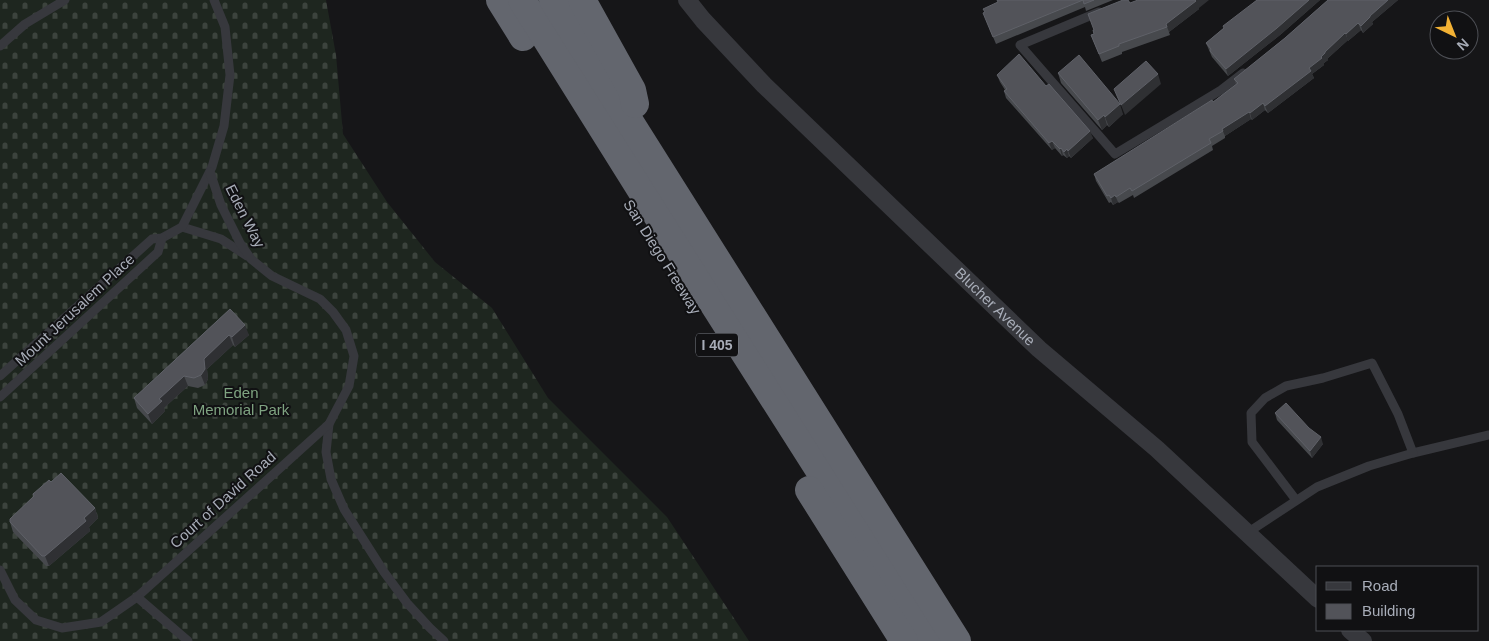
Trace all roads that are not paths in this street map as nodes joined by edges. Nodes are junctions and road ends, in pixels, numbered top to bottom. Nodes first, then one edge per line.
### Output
1 (66, 0) edge
2 (214, 0) edge
3 (500, 0) edge
4 (522, 0) edge
5 (553, 0) edge
6 (582, 0) edge
7 (687, 0) edge
8 (1111, 8) edge
9 (0, 46) edge
10 (1249, 68) edge
11 (645, 144) junction
12 (210, 172) junction
13 (182, 227) junction
14 (162, 238) junction
15 (251, 259) junction
16 (0, 376) edge
17 (0, 397) edge
18 (329, 424) junction
19 (1489, 435) edge
20 (1413, 453) junction
21 (1296, 500) junction
22 (1247, 533) junction
23 (0, 570) edge
24 (1316, 597) edge
25 (137, 598) junction
26 (1351, 631) edge
27 (188, 641) edge
28 (444, 641) edge
29 (904, 641) edge
30 (928, 641) edge
31 (957, 641) edge
32 (1362, 641) edge

1 - 9 lane
2 - 12 lane, Eden Way
3 - 29 highway, San Diego Freeway / I 405
4 - 30 highway
5 - 11 highway, I 405
6 - 11 highway
7 - 22 street, Blucher Avenue
8 - 10 lane
11 - 31 highway, I 405
12 - 13 lane
12 - 15 lane, Eden Way
13 - 14 lane, Mount Jerusalem Place
13 - 15 lane
14 - 16 lane, Mount Jerusalem Place
14 - 17 lane, Mount Jerusalem Place
15 - 18 lane, Eden Way
18 - 25 lane, Court of David Road
18 - 28 lane
19 - 20 lane
20 - 21 lane
20 - 21 lane
21 - 22 lane
22 - 24 street, Blucher Avenue
23 - 25 lane, Court of David Road
25 - 27 lane
26 - 32 street

